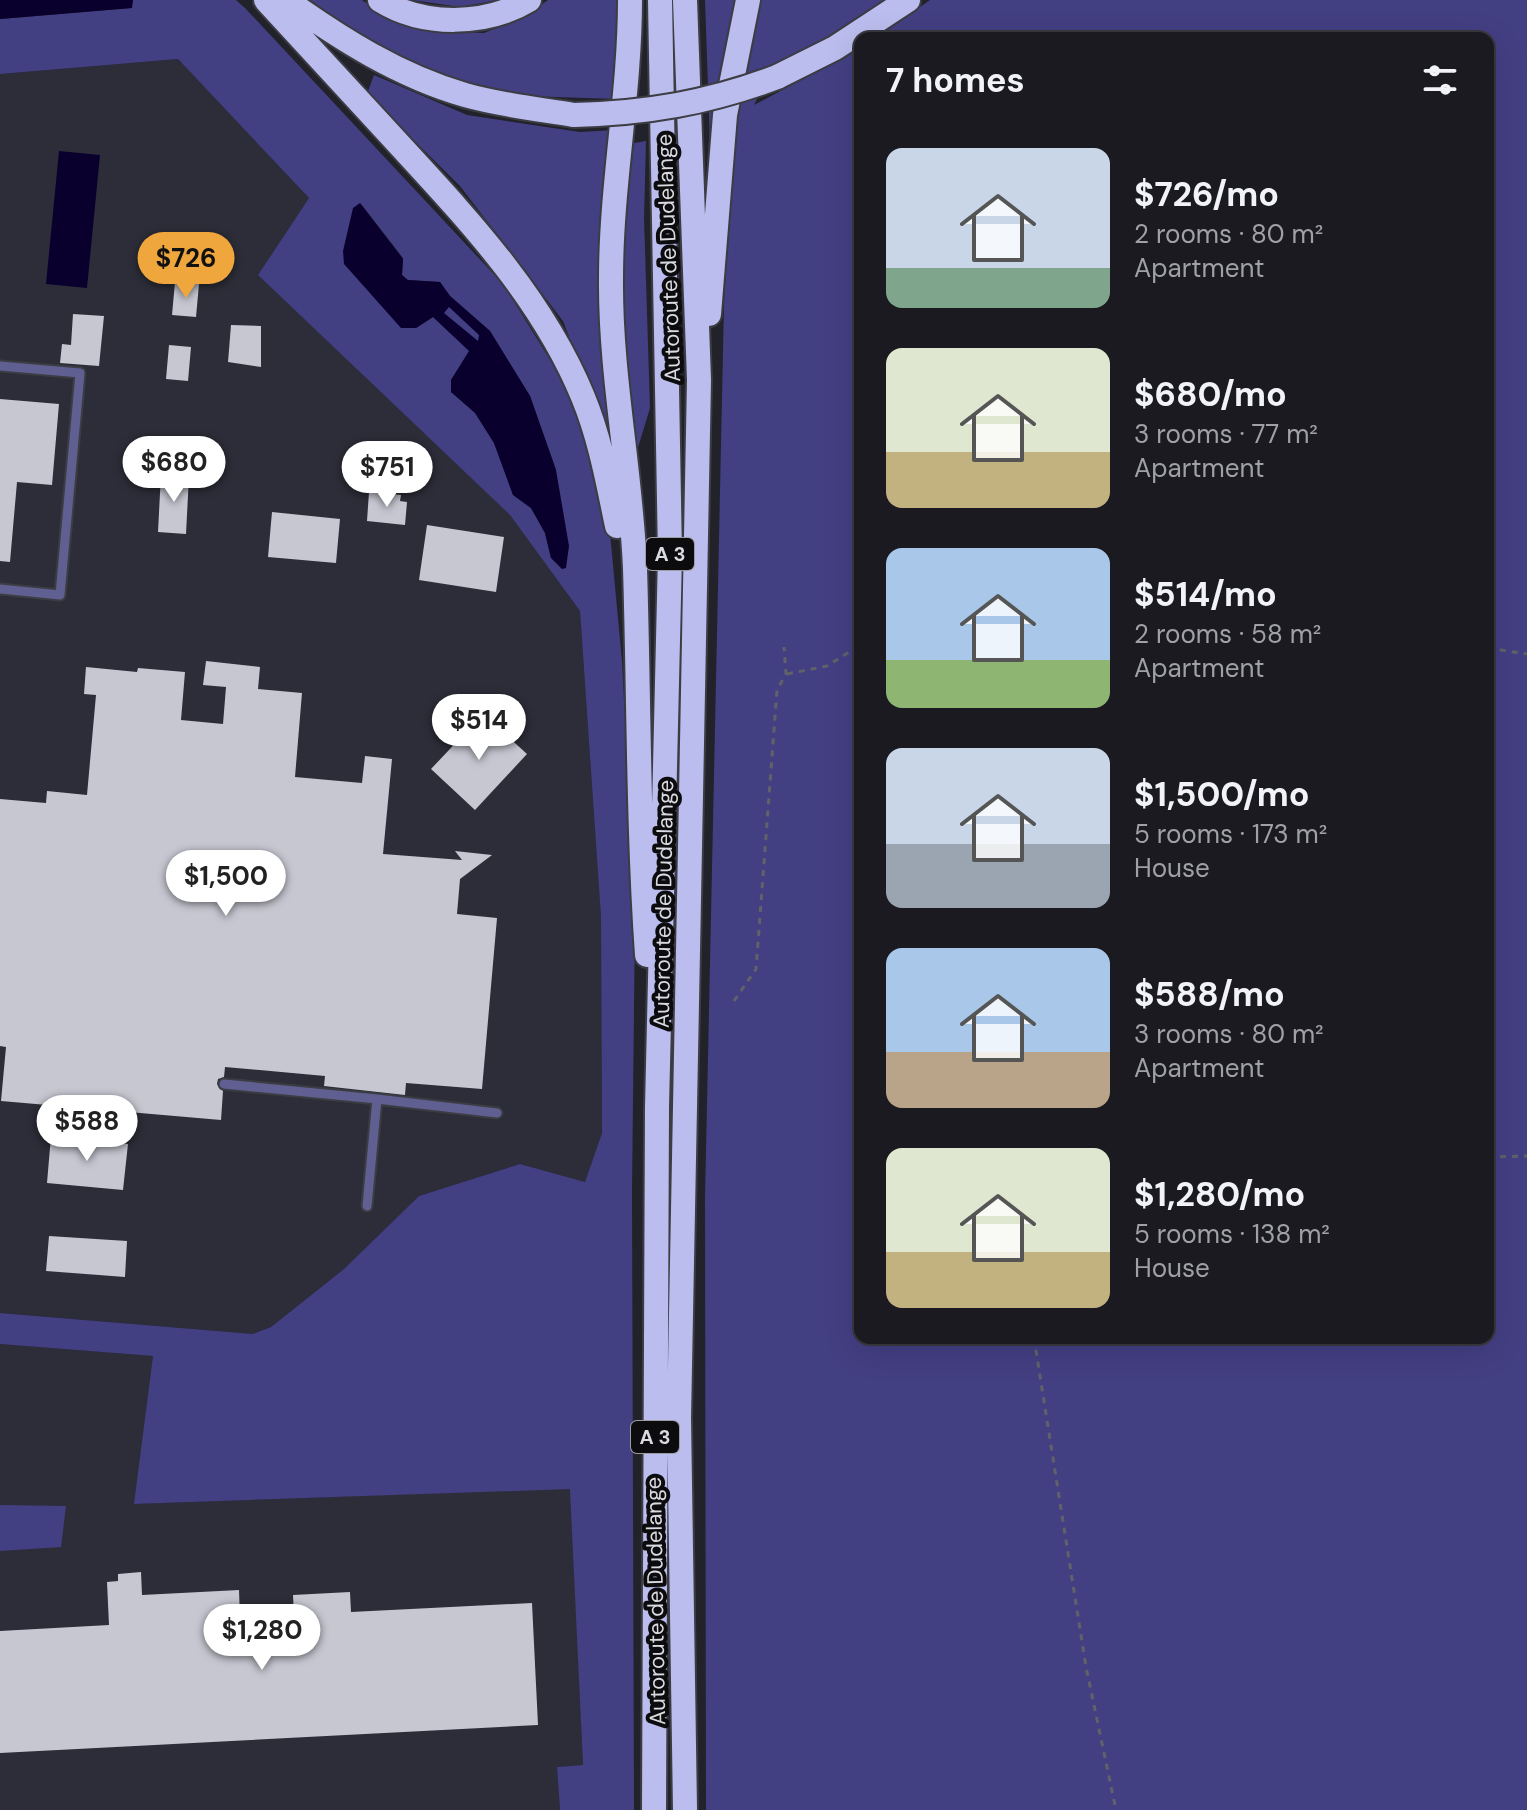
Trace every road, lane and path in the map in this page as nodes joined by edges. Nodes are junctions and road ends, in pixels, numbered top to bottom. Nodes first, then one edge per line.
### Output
1 (266, 0) edge
2 (286, 0) edge
3 (380, 0) edge
4 (529, 0) edge
5 (630, 0) edge
6 (660, 0) edge
7 (685, 0) edge
8 (748, 0) edge
9 (908, 0) edge
10 (859, 32) edge
11 (854, 36) edge
12 (0, 366) edge
13 (699, 380) junction
14 (0, 589) edge
15 (784, 647) dead end
16 (854, 649) edge
17 (1494, 649) edge
18 (1527, 654) edge
19 (635, 655) junction
20 (786, 674) junction
21 (734, 1001) dead end
22 (224, 1084) dead end
23 (377, 1099) junction
24 (657, 1107) junction
25 (497, 1113) dead end
26 (1527, 1156) edge
27 (1494, 1157) edge
28 (367, 1206) dead end
29 (1035, 1344) edge
30 (654, 1810) edge
31 (685, 1810) edge
32 (1116, 1810) edge

1 - 19 highway, A 3
2 - 11 highway, bridge
3 - 4 highway
5 - 19 highway, A 3
6 - 24 highway, Autoroute de Dudelange / A 3
7 - 13 highway, Autoroute de Dudelange / A 3
8 - 13 highway, A 3
9 - 10 highway, bridge
12 - 14 lane
13 - 31 highway, Autoroute de Dudelange / A 3
15 - 20 path
16 - 20 path
17 - 18 path
19 - 24 highway, A 3
20 - 21 path
22 - 23 lane
23 - 25 lane
23 - 28 lane
24 - 30 highway, Autoroute de Dudelange / A 3
26 - 27 path
29 - 32 path

